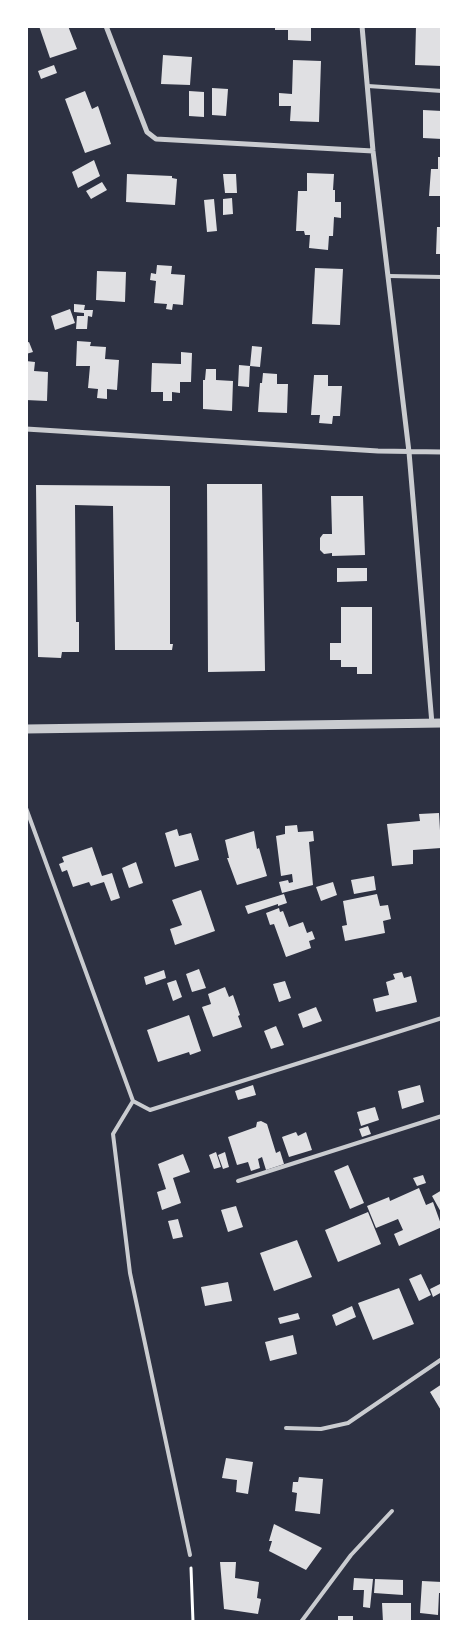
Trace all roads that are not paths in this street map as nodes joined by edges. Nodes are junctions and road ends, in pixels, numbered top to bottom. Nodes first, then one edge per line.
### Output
1 (106, 26) edge
2 (362, 26) edge
3 (368, 86) junction
4 (442, 91) edge
5 (373, 151) junction
6 (389, 276) junction
7 (442, 278) edge
8 (26, 428) edge
9 (408, 452) junction
10 (442, 452) edge
11 (442, 723) edge
12 (432, 724) junction
13 (26, 729) edge
14 (26, 808) edge
15 (442, 1018) edge
16 (133, 1101) junction
17 (442, 1116) edge
18 (238, 1181) dead end
19 (442, 1359) edge
20 (286, 1428) dead end
21 (392, 1512) dead end
22 (190, 1555) road end
23 (301, 1622) edge

1 - 5 street
2 - 3 street
3 - 4 lane
3 - 5 street
5 - 6 street
6 - 7 lane
6 - 9 street
8 - 9 street
9 - 10 street
9 - 12 street
11 - 12 street
12 - 13 street
14 - 16 lane
15 - 16 lane
16 - 22 lane
17 - 18 lane
19 - 20 lane
21 - 23 lane

